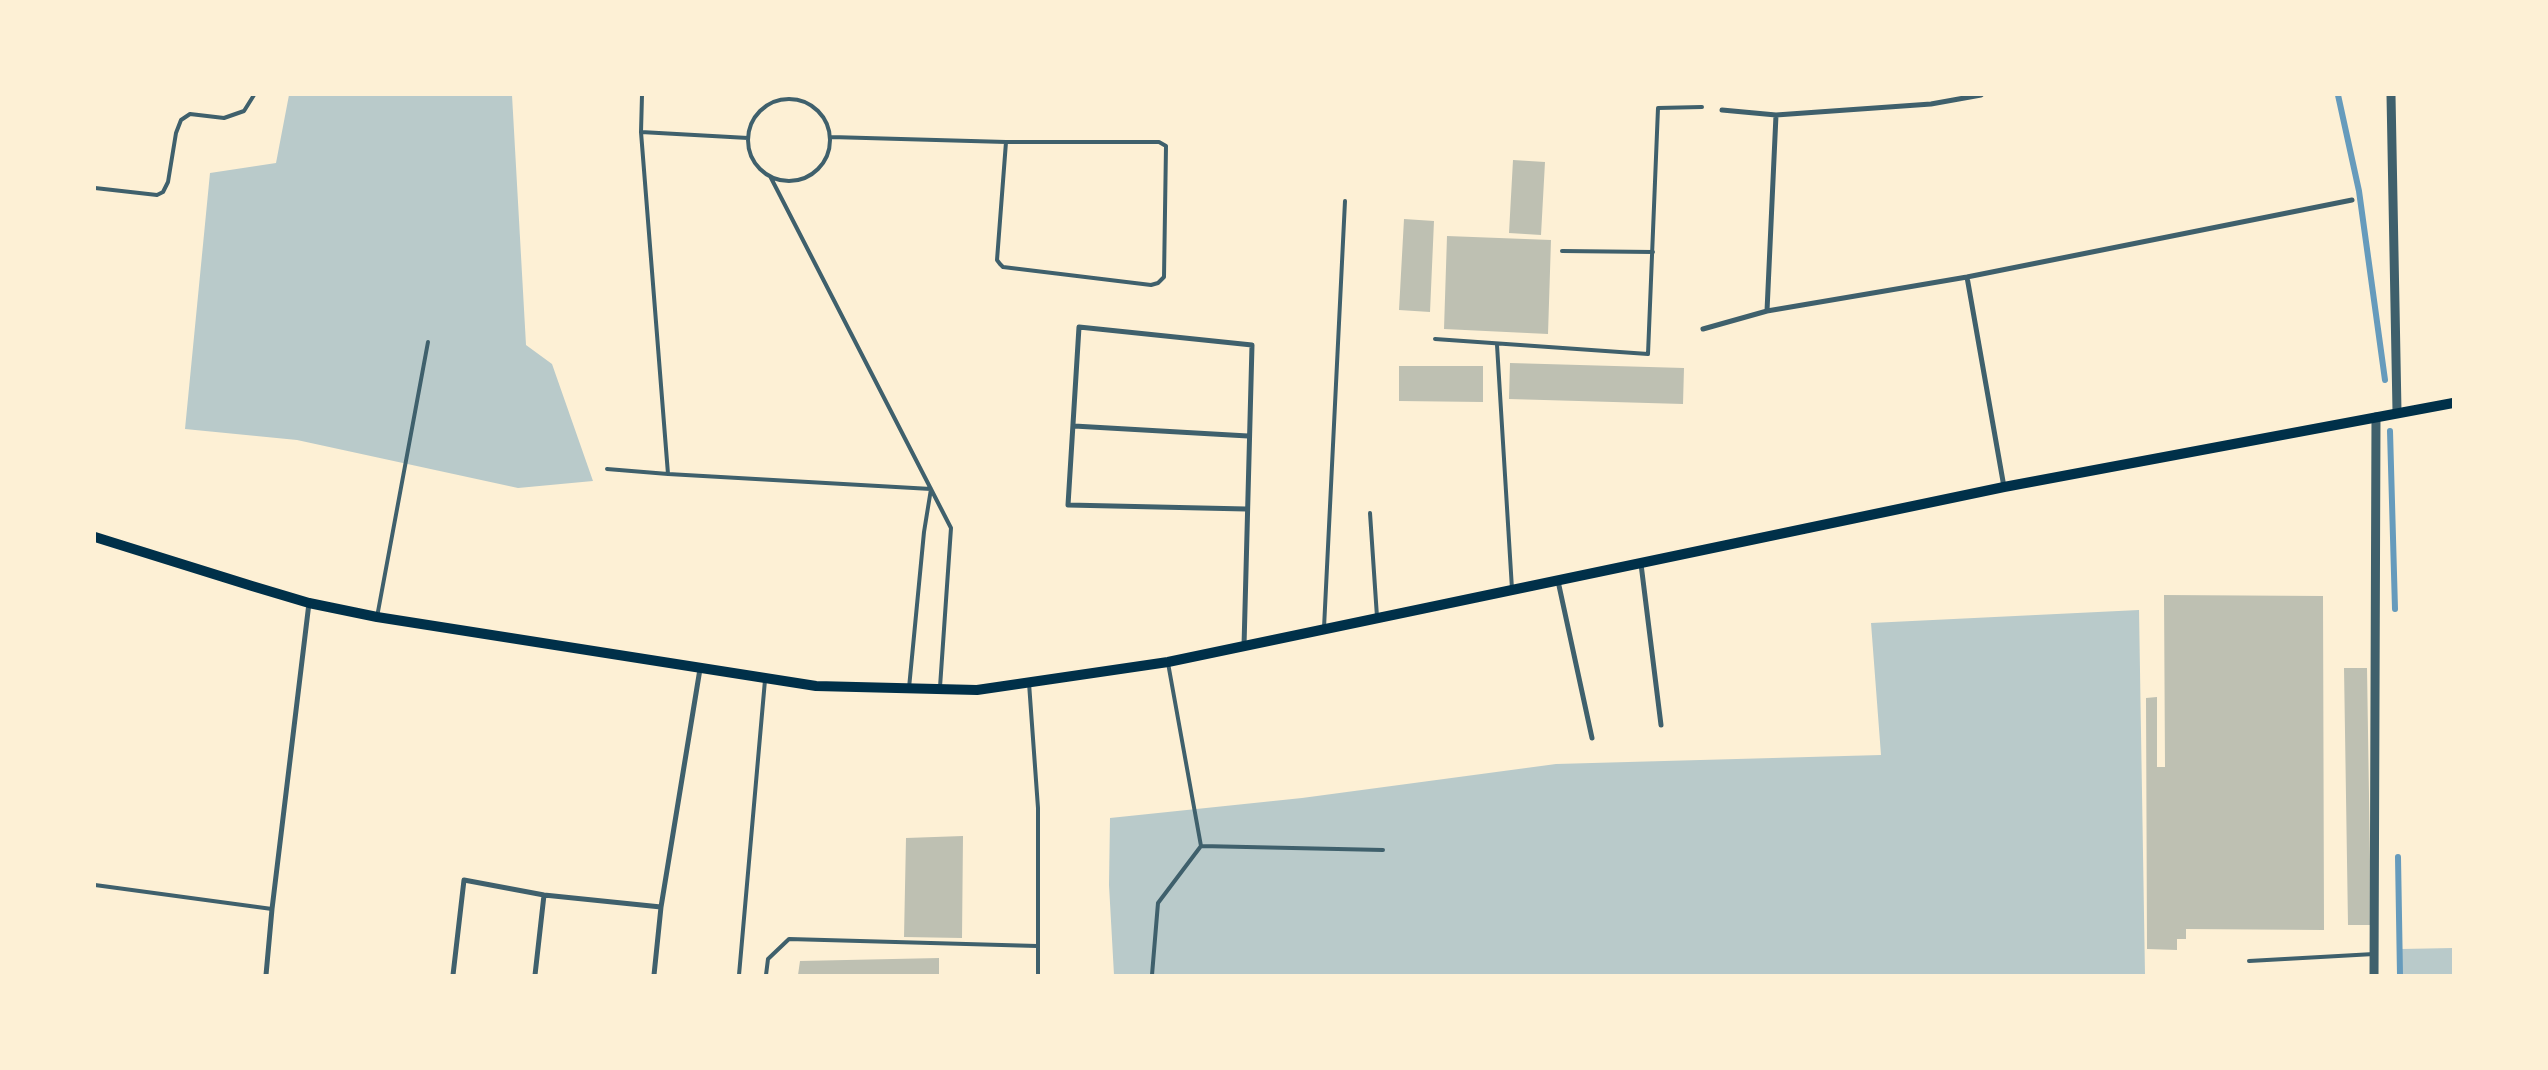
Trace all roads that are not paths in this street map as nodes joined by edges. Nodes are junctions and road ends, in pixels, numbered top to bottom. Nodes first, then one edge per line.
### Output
1 (254, 95) edge
2 (642, 95) edge
3 (1981, 95) edge
4 (2391, 95) edge
5 (1702, 107) dead end
6 (1722, 110) dead end
7 (1776, 115) junction
8 (642, 132) junction
9 (748, 138) junction
10 (830, 138) junction
11 (1006, 142) junction
12 (770, 176) junction
13 (95, 188) edge
14 (2352, 200) dead end
15 (1345, 201) dead end
16 (1562, 251) dead end
17 (1653, 252) junction
18 (1967, 277) junction
19 (1766, 311) junction
20 (1703, 329) dead end
21 (1436, 339) dead end
22 (428, 342) dead end
23 (1497, 345) junction
24 (2453, 402) edge
25 (2397, 411) junction
26 (2376, 417) junction
27 (1074, 426) junction
28 (1248, 436) junction
29 (607, 469) dead end
30 (668, 474) junction
31 (2004, 487) junction
32 (931, 489) junction
33 (1246, 509) junction
34 (1370, 512) dead end
35 (95, 536) edge
36 (1641, 564) junction
37 (1558, 581) junction
38 (1512, 591) junction
39 (310, 603) junction
40 (376, 617) junction
41 (1377, 619) junction
42 (1324, 630) junction
43 (1244, 646) junction
44 (1168, 662) junction
45 (700, 669) junction
46 (765, 680) junction
47 (1029, 682) junction
48 (909, 688) junction
49 (940, 688) junction
50 (1661, 725) dead end
51 (1592, 738) dead end
52 (1201, 846) junction
53 (1383, 850) dead end
54 (95, 885) edge
55 (544, 895) junction
56 (661, 907) junction
57 (272, 909) junction
58 (1038, 946) junction
59 (2374, 954) junction
60 (2249, 961) dead end
61 (266, 975) edge
62 (452, 975) edge
63 (535, 975) edge
64 (654, 975) edge
65 (739, 975) edge
66 (766, 975) edge
67 (1038, 975) edge
68 (1152, 975) edge
69 (2374, 975) edge

1 - 13 lane
2 - 8 lane
3 - 7 street
4 - 25 street
5 - 17 lane
6 - 7 street
7 - 19 street
8 - 9 lane
8 - 30 lane
9 - 10 lane
9 - 12 lane
10 - 11 lane
10 - 12 lane
11 - 11 lane
12 - 32 lane
14 - 18 street
15 - 42 lane
16 - 17 lane
17 - 23 lane
18 - 19 street
18 - 31 street
19 - 20 street
21 - 23 lane
22 - 40 lane
23 - 38 lane
24 - 25 main road
25 - 26 main road
26 - 31 main road
26 - 59 street
27 - 28 street
27 - 28 street
27 - 33 street
28 - 33 street
29 - 30 lane
30 - 32 lane
31 - 36 main road
32 - 48 lane
32 - 49 lane
33 - 43 street
34 - 41 lane
35 - 39 main road
36 - 37 main road
36 - 50 street
37 - 38 main road
37 - 51 street
38 - 41 main road
39 - 40 main road
39 - 57 street
40 - 45 main road
41 - 42 main road
42 - 43 main road
43 - 44 main road
44 - 47 main road
44 - 52 lane
45 - 46 main road
45 - 56 street
46 - 48 main road
46 - 65 lane
47 - 49 main road
47 - 58 lane
48 - 49 main road
52 - 53 lane
52 - 68 lane
54 - 57 lane
55 - 56 street
55 - 62 street
55 - 63 street
56 - 64 street
57 - 61 street
58 - 66 lane
58 - 67 lane
59 - 60 lane
59 - 69 street

